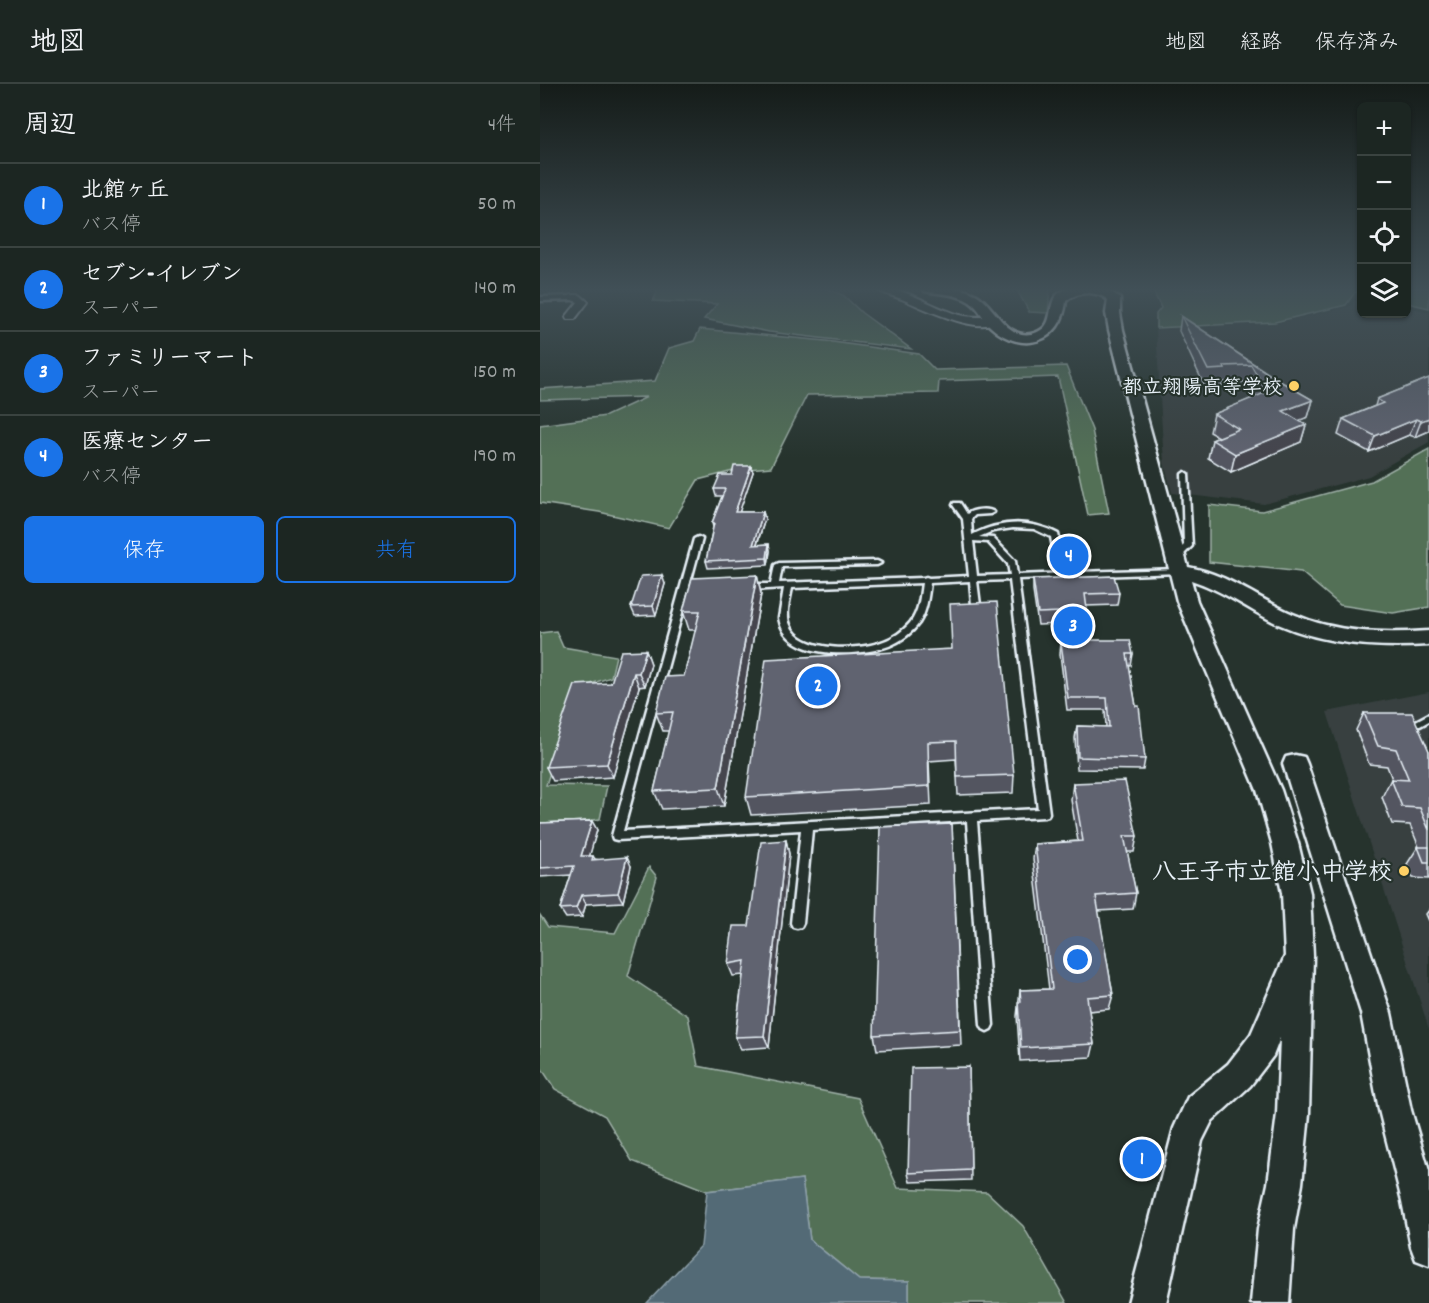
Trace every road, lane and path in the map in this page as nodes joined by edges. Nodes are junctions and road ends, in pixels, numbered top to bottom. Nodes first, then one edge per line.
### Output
1 (1120, 345) edge
2 (1185, 474) dead end
3 (957, 505) dead end
4 (990, 512) dead end
5 (967, 519) junction
6 (698, 539) dead end
7 (969, 539) junction
8 (877, 563) dead end
9 (1177, 564) junction
10 (1074, 574) junction
11 (1014, 576) junction
12 (972, 577) junction
13 (926, 579) junction
14 (775, 585) junction
15 (788, 585) junction
16 (741, 588) edge
17 (683, 591) junction
18 (695, 591) edge
19 (976, 605) edge
20 (1429, 638) edge
21 (1429, 717) edge
22 (1418, 724) edge
23 (1295, 764) dead end
24 (972, 818) junction
25 (807, 827) junction
26 (797, 923) dead end
27 (1299, 956) junction
28 (987, 1025) dead end
29 (1429, 1247) edge
30 (1147, 1303) edge
31 (1270, 1303) edge

1 - 9 street
2 - 9 lane
3 - 5 lane
4 - 5 lane
5 - 7 lane
6 - 17 lane
7 - 10 lane
7 - 11 lane
7 - 12 lane
8 - 14 lane
9 - 10 lane
9 - 20 street
9 - 27 street
10 - 11 lane
11 - 12 lane
11 - 24 lane
12 - 13 lane
12 - 19 lane
13 - 15 lane
13 - 15 lane
14 - 15 lane
14 - 16 lane
17 - 18 lane
17 - 25 lane
21 - 22 lane
23 - 29 street
24 - 25 lane
24 - 28 lane
25 - 26 lane
27 - 30 street
27 - 31 street

